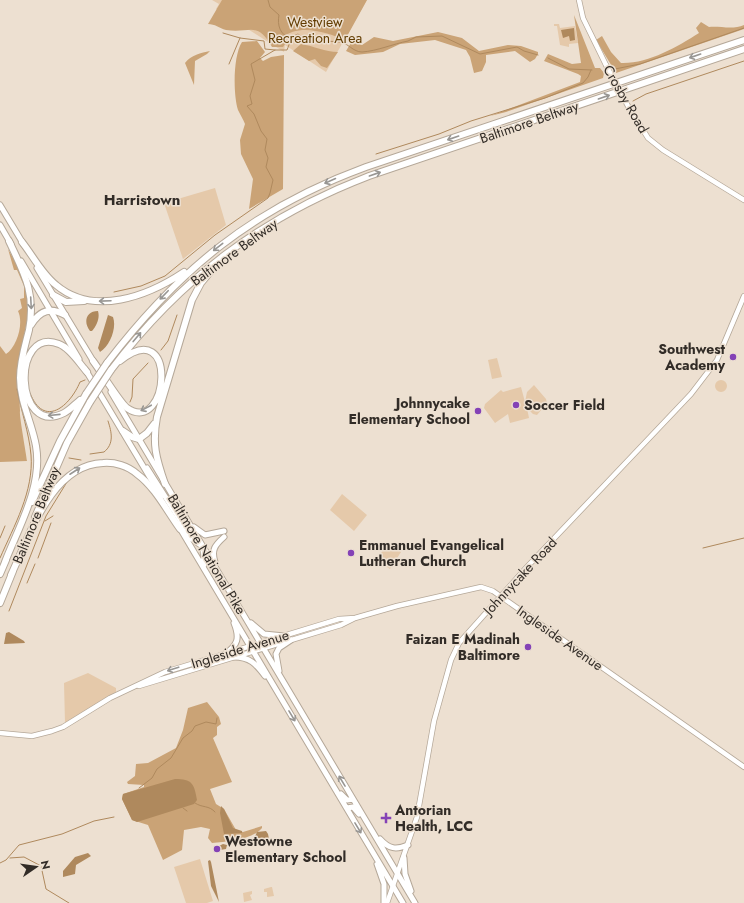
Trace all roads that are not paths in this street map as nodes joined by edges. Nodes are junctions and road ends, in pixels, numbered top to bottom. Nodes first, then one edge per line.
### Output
1 (579, 0) edge
2 (744, 39) edge
3 (744, 49) edge
4 (744, 53) edge
5 (714, 59) junction
6 (744, 200) edge
7 (0, 205) edge
8 (0, 226) edge
9 (9, 241) junction
10 (22, 242) junction
11 (232, 249) junction
12 (203, 259) junction
13 (53, 294) junction
14 (744, 296) edge
15 (87, 300) junction
16 (50, 310) junction
17 (65, 315) junction
18 (28, 332) junction
19 (93, 361) junction
20 (112, 369) junction
21 (87, 372) junction
22 (86, 394) junction
23 (157, 417) junction
24 (123, 431) junction
25 (139, 439) junction
26 (136, 455) junction
27 (165, 484) junction
28 (184, 515) junction
29 (180, 529) junction
30 (203, 546) junction
31 (5, 562) junction
32 (204, 569) junction
33 (218, 572) junction
34 (0, 574) edge
35 (12, 575) junction
36 (500, 596) junction
37 (0, 603) edge
38 (229, 609) junction
39 (243, 613) junction
40 (355, 618) junction
41 (284, 636) junction
42 (291, 640) junction
43 (262, 646) junction
44 (252, 649) junction
45 (225, 654) junction
46 (234, 657) junction
47 (282, 680) junction
48 (128, 689) junction
49 (279, 694) junction
50 (0, 733) edge
51 (744, 767) edge
52 (331, 781) junction
53 (353, 799) junction
54 (346, 808) junction
55 (369, 826) junction
56 (408, 845) junction
57 (374, 854) junction
58 (404, 858) junction
59 (398, 874) junction
60 (393, 886) junction
61 (384, 903) edge
62 (387, 903) edge
63 (403, 903) edge
64 (416, 903) edge

1 - 6 main road, Crosby Road, bridge
2 -> 12 highway, Baltimore Beltway
3 - 5 highway, Baltimore Beltway
4 - 5 highway
11 -> 5 highway, Baltimore Beltway
7 - 10 main road, Baltimore National Pike
8 - 9 main road, Baltimore National Pike
9 - 16 main road, Baltimore National Pike
9 -> 18 highway
10 - 13 main road, Baltimore National Pike
10 - 15 highway
20 -> 11 highway, Baltimore Beltway
11 - 23 highway
12 -> 15 highway
12 -> 22 highway, Baltimore Beltway, bridge
13 - 15 highway
13 - 17 main road, Baltimore National Pike
14 - 36 main road, Johnnycake Road
16 - 17 highway
16 - 18 highway
16 - 21 main road, Baltimore National Pike
17 - 19 main road, Baltimore National Pike
18 - 31 highway
20 -> 19 highway
19 - 25 main road, Baltimore National Pike
20 - 35 highway, Baltimore Beltway, bridge
22 -> 21 highway
21 - 24 main road, Baltimore National Pike
22 - 31 highway, Baltimore Beltway
23 - 25 highway
23 - 27 highway
24 - 25 highway
24 - 26 main road, Baltimore National Pike
25 - 27 main road, Baltimore National Pike
26 - 29 main road, Baltimore National Pike
26 - 30 main road
27 - 28 main road, Baltimore National Pike
28 - 30 main road, Baltimore National Pike
28 - 33 main road
29 - 32 main road, Baltimore National Pike
35 -> 29 highway
30 - 32 main road
30 - 33 main road, Baltimore National Pike
31 - 34 highway, Baltimore Beltway
32 - 38 main road, Baltimore National Pike
33 - 39 main road, Baltimore National Pike
35 - 37 highway, Baltimore Beltway
36 - 40 main road, Ingleside Avenue
36 - 51 main road, Ingleside Avenue
36 - 56 main road, Johnnycake Road
38 - 44 main road, Baltimore National Pike
38 - 45 main road
39 - 41 main road
39 - 43 main road, Baltimore National Pike
40 - 41 main road, Ingleside Avenue
40 - 42 main road, Ingleside Avenue
41 - 43 main road, Ingleside Avenue
42 - 43 main road, Ingleside Avenue
42 - 47 main road
43 - 44 main road, Ingleside Avenue
43 - 47 main road, Baltimore National Pike
44 - 45 main road, Ingleside Avenue
44 - 46 main road, Ingleside Avenue
44 - 49 main road, Baltimore National Pike
45 -> 48 main road, Ingleside Avenue
46 - 48 main road, Ingleside Avenue
46 - 49 main road
53 -> 47 main road, Baltimore National Pike
48 - 50 main road, Ingleside Avenue
49 -> 52 main road, Baltimore National Pike
52 - 53 main road
52 - 54 main road, Baltimore National Pike
53 - 55 main road, Baltimore National Pike
54 - 55 main road
54 -> 57 main road, Baltimore National Pike
55 - 56 main road
55 - 59 main road, Baltimore National Pike
56 - 58 main road, Johnnycake Road
57 - 60 main road, Baltimore National Pike
57 - 61 main road
58 - 59 main road, Johnnycake Road
58 - 64 main road
59 - 60 main road, Johnnycake Road
59 - 64 main road, Baltimore National Pike
60 - 62 main road, Johnnycake Road
60 - 63 main road, Baltimore National Pike

